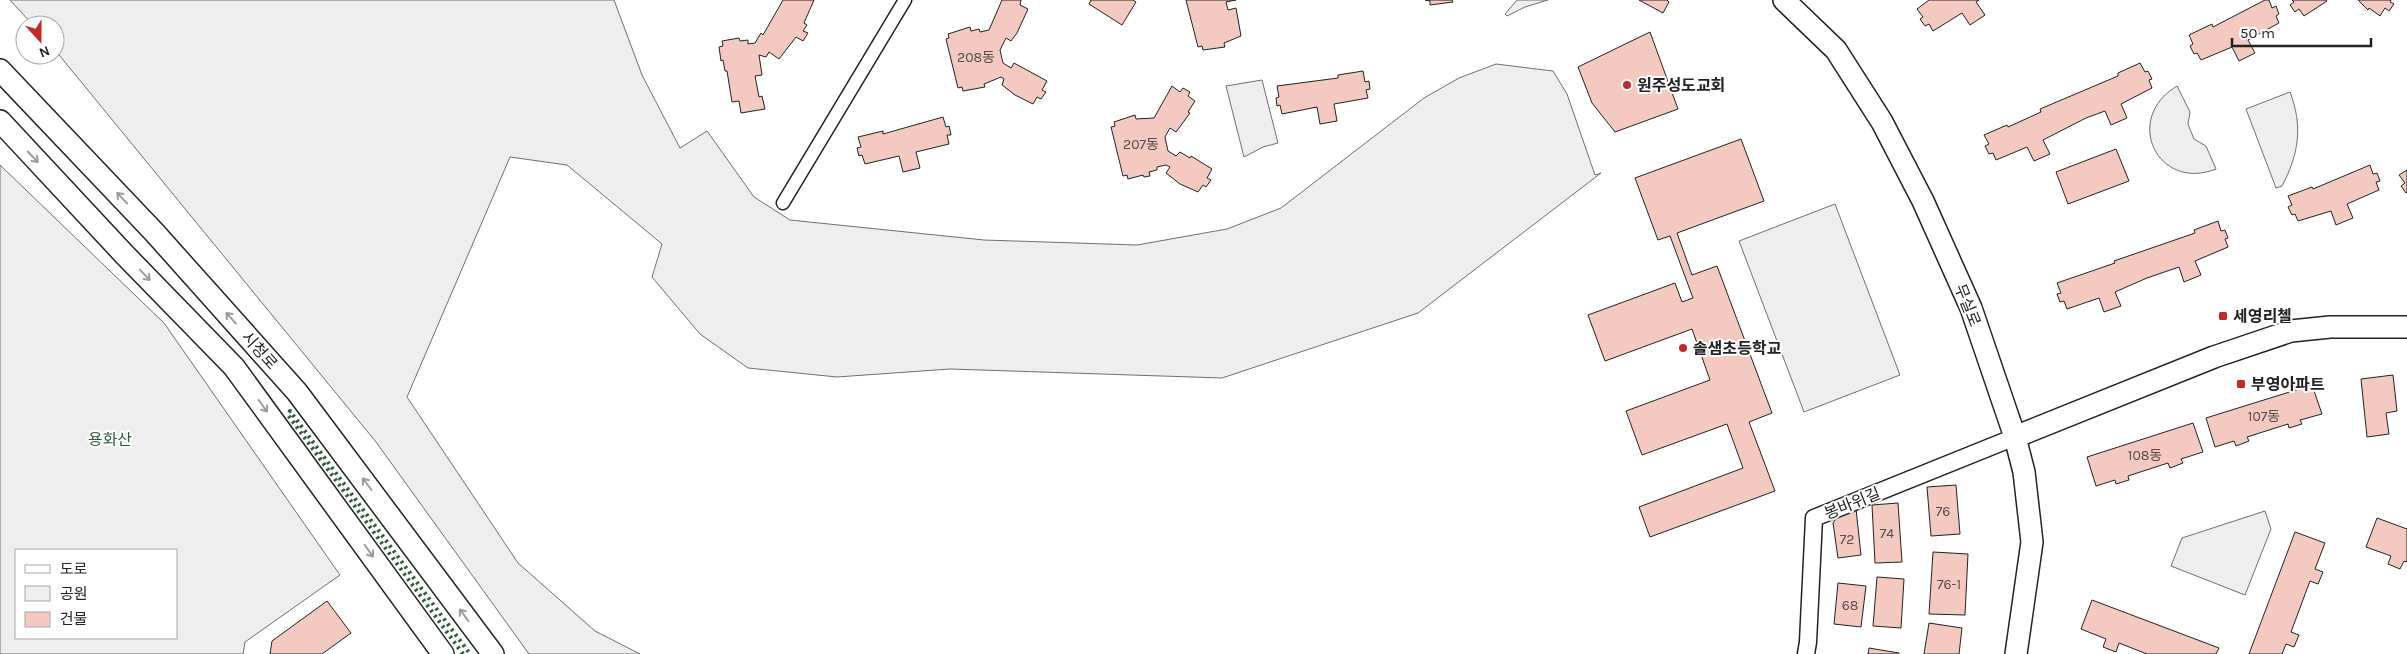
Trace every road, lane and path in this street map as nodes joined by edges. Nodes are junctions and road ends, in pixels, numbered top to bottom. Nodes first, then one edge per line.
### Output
1 (905, 0) edge
2 (1784, 0) edge
3 (0, 70) edge
4 (0, 121) edge
5 (783, 204) dead end
6 (2407, 327) edge
7 (2016, 437) junction
8 (443, 654) edge
9 (493, 654) edge
10 (1806, 654) edge
11 (2016, 654) edge

1 - 5 street
2 - 7 street, 무실로
9 -> 3 street, 시청로
4 -> 8 street, 시청로
6 - 7 street
7 - 10 street, 봉바위길
7 - 11 street, 무실로

